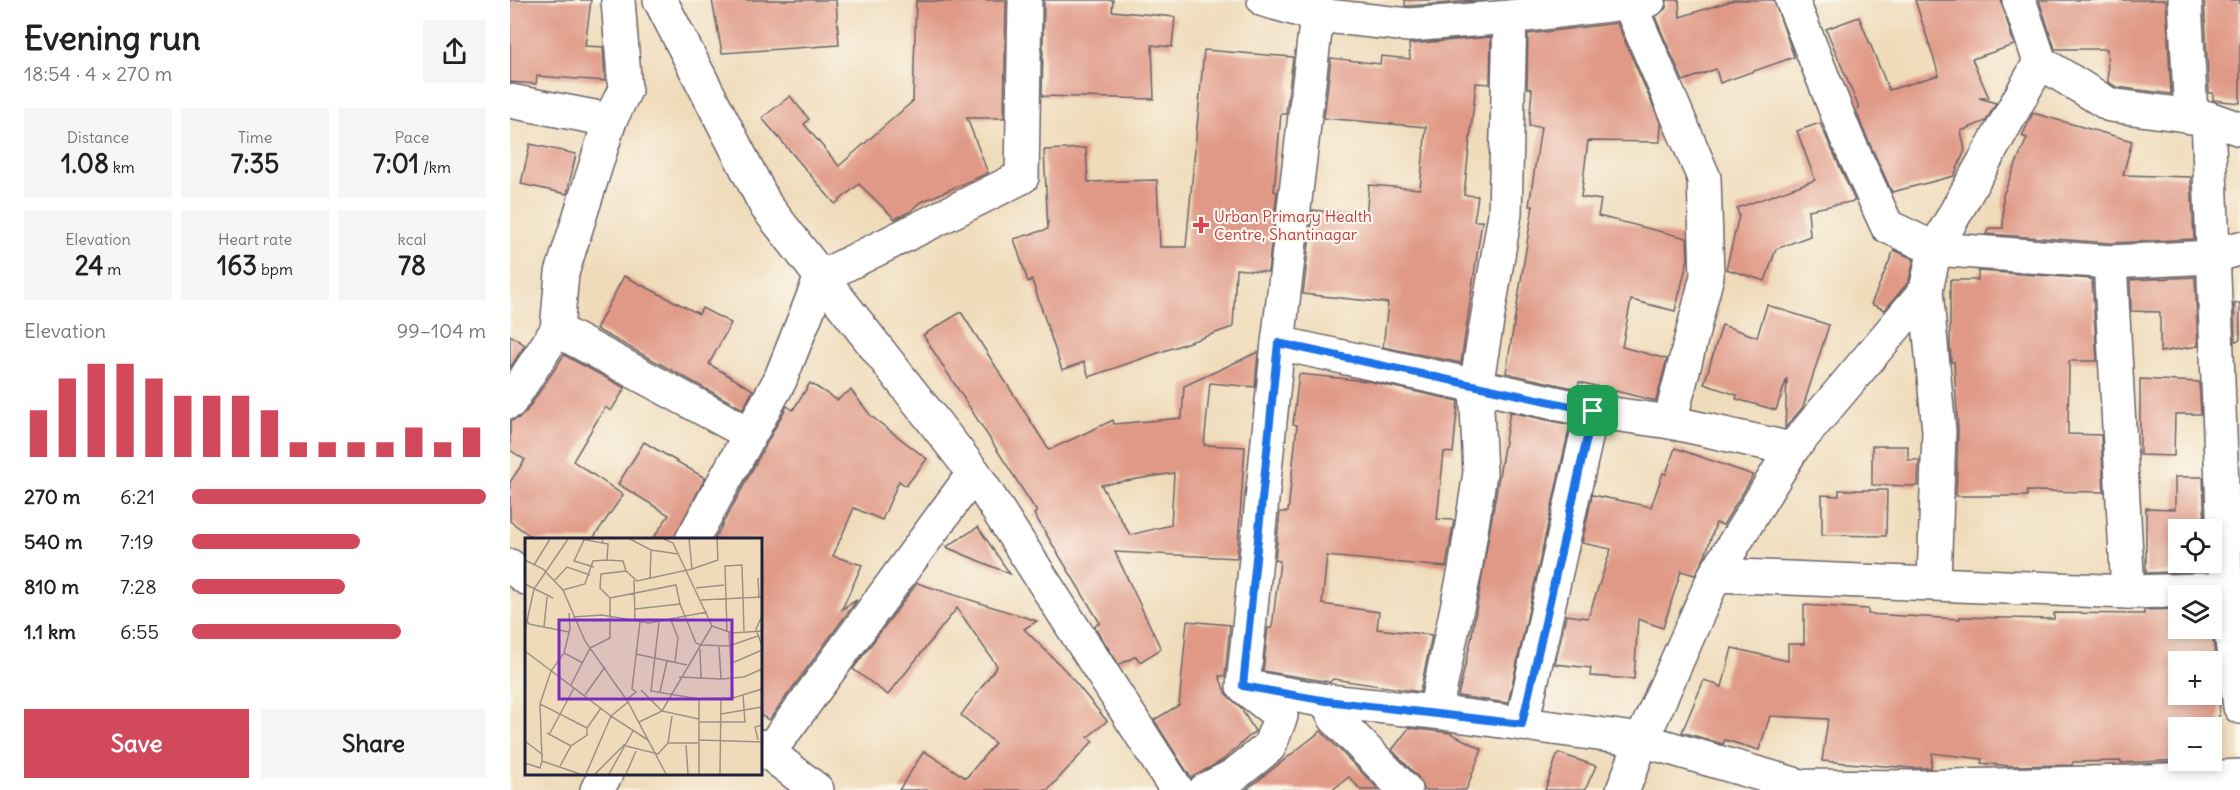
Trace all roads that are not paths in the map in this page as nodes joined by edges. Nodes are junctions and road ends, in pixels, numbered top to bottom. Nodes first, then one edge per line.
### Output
1 (618, 0) edge
2 (660, 0) edge
3 (1024, 0) edge
4 (1264, 0) edge
5 (1270, 0) edge
6 (1792, 0) edge
7 (2019, 0) edge
8 (2185, 0) edge
9 (1639, 2) edge
10 (1317, 15) junction
11 (1510, 17) junction
12 (2040, 62) junction
13 (510, 101) edge
14 (2199, 117) junction
15 (610, 120) junction
16 (2240, 129) edge
17 (1935, 249) junction
18 (2226, 252) edge
19 (2110, 262) junction
20 (821, 277) junction
21 (1926, 290) junction
22 (557, 330) junction
23 (1278, 343) junction
24 (1476, 386) junction
25 (510, 402) edge
26 (1593, 411) junction
27 (1670, 422) junction
28 (750, 434) junction
29 (2230, 435) edge
30 (1792, 450) junction
31 (974, 473) junction
32 (693, 538) edge
33 (510, 566) edge
34 (1715, 574) junction
35 (525, 577) edge
36 (1934, 582) junction
37 (2233, 590) edge
38 (2128, 592) junction
39 (1243, 686) junction
40 (1327, 701) junction
41 (2240, 707) edge
42 (1435, 712) junction
43 (1522, 724) junction
44 (1642, 740) junction
45 (765, 749) edge
46 (605, 775) edge
47 (2240, 776) edge
48 (2131, 786) edge
49 (1911, 789) edge
50 (597, 790) edge
51 (817, 790) edge
52 (1177, 790) edge
53 (1205, 790) edge
54 (1405, 790) edge
55 (1623, 790) edge

1 - 15 street
2 - 20 street
3 - 20 street
4 - 5 street
5 - 10 street
6 - 17 street
7 - 12 street
8 - 14 street
9 - 11 street
9 - 27 street
10 - 11 street
10 - 23 street
11 - 24 street
12 - 14 street
12 - 17 street
13 - 15 street
14 - 16 street
14 - 18 street
15 - 22 street
17 - 19 street
17 - 21 street
18 - 19 street
18 - 29 street
19 - 38 street
20 - 28 street
20 - 31 street
21 - 30 street
21 - 36 street
22 - 25 street
22 - 28 street
23 - 24 street
23 - 39 street
24 - 26 street
24 - 42 street
26 - 27 street
26 - 43 street
27 - 30 street
28 - 32 street
29 - 37 street
30 - 34 street
31 - 45 street
31 - 52 street
33 - 35 street
34 - 36 street
34 - 44 street
36 - 38 street
37 - 38 street
37 - 41 street
39 - 40 street
39 - 53 street
40 - 42 street
40 - 54 street
42 - 43 street
43 - 44 street
44 - 49 street
44 - 55 street
45 - 51 street
46 - 50 street
47 - 48 street
48 - 49 street

